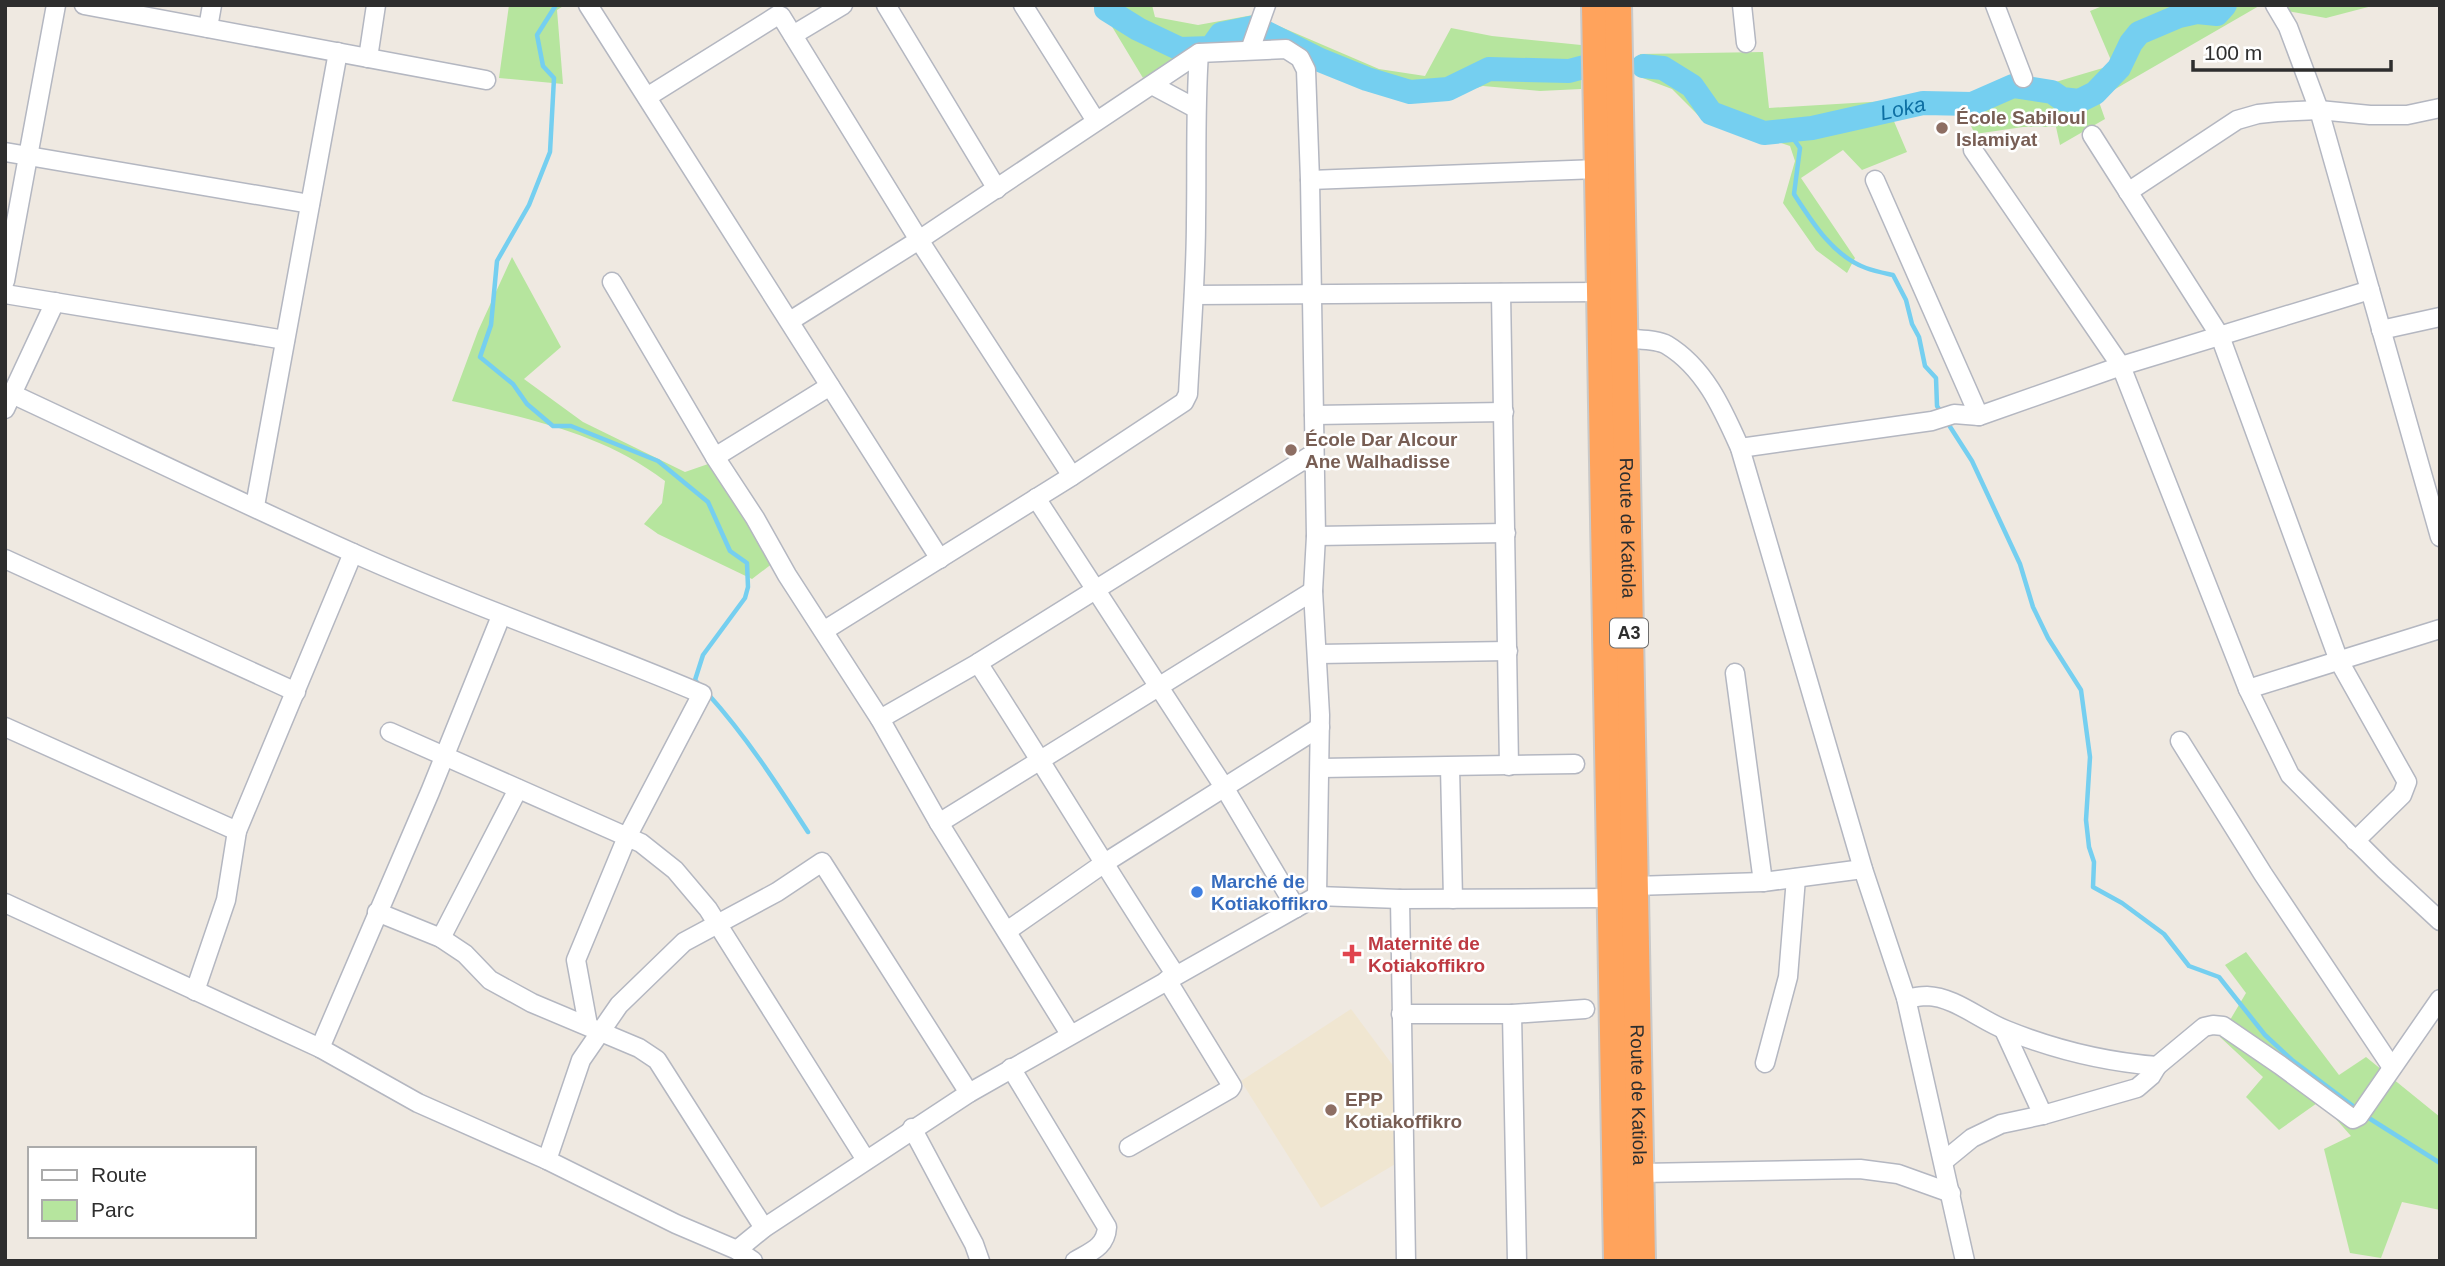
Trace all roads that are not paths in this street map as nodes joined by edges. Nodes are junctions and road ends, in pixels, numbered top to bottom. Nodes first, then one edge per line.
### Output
1 (56, 5) edge
2 (84, 5) edge
3 (212, 5) edge
4 (376, 5) edge
5 (588, 5) edge
6 (844, 5) edge
7 (886, 5) edge
8 (1023, 5) edge
9 (1595, 5) edge
10 (1618, 5) edge
11 (1742, 5) edge
12 (1995, 5) edge
13 (2275, 5) edge
14 (1266, 7) edge
15 (208, 28) junction
16 (793, 35) junction
17 (1746, 43) dead end
18 (1250, 50) junction
19 (338, 52) junction
20 (1199, 53) junction
21 (368, 58) junction
22 (2023, 78) dead end
23 (486, 80) dead end
24 (1152, 85) junction
25 (648, 97) junction
26 (1195, 108) junction
27 (2440, 108) edge
28 (2319, 110) junction
29 (1096, 121) junction
30 (2092, 135) dead end
31 (1973, 150) dead end
32 (5, 152) edge
33 (28, 156) junction
34 (1598, 169) junction
35 (1310, 180) junction
36 (1875, 180) dead end
37 (997, 189) junction
38 (2128, 192) junction
39 (310, 204) junction
40 (919, 240) junction
41 (5, 281) edge
42 (612, 282) dead end
43 (2370, 290) junction
44 (1601, 292) junction
45 (1502, 293) junction
46 (5, 294) edge
47 (1194, 295) junction
48 (1311, 296) junction
49 (55, 302) junction
50 (2440, 317) edge
51 (790, 321) junction
52 (2381, 330) junction
53 (2220, 336) junction
54 (1624, 338) junction
55 (285, 340) junction
56 (2121, 366) junction
57 (830, 386) junction
58 (9, 401) edge
59 (1504, 412) junction
60 (1314, 415) junction
61 (1979, 416) junction
62 (1740, 448) junction
63 (1313, 454) junction
64 (715, 457) junction
65 (1072, 476) junction
66 (1036, 498) junction
67 (255, 506) junction
68 (1506, 533) junction
69 (1316, 536) junction
70 (2440, 537) edge
71 (353, 553) junction
72 (5, 559) edge
73 (940, 559) junction
74 (1094, 591) junction
75 (1313, 591) junction
76 (501, 616) junction
77 (2440, 629) edge
78 (825, 630) junction
79 (1508, 651) junction
80 (1318, 653) junction
81 (2339, 661) junction
82 (978, 663) junction
83 (1735, 673) dead end
84 (1158, 688) junction
85 (2248, 689) junction
86 (296, 692) junction
87 (880, 719) junction
88 (5, 727) edge
89 (1320, 727) junction
90 (390, 732) dead end
91 (2180, 741) dead end
92 (443, 756) junction
93 (1040, 760) junction
94 (1575, 764) dead end
95 (1509, 766) junction
96 (1450, 767) junction
97 (1320, 768) junction
98 (1224, 787) junction
99 (518, 789) junction
100 (939, 823) junction
101 (237, 831) junction
102 (627, 837) junction
103 (2355, 841) junction
104 (1102, 864) junction
105 (1863, 869) junction
106 (1796, 878) junction
107 (1763, 882) junction
108 (1622, 892) junction
109 (1317, 896) junction
110 (1400, 900) junction
111 (1453, 900) junction
112 (5, 903) edge
113 (1296, 908) junction
114 (377, 912) junction
115 (2440, 922) edge
116 (717, 923) junction
117 (1007, 930) junction
118 (441, 939) junction
119 (1171, 977) junction
120 (195, 991) junction
121 (1906, 998) junction
122 (2440, 999) edge
123 (1585, 1009) dead end
124 (1401, 1014) junction
125 (1512, 1014) junction
126 (594, 1028) junction
127 (2004, 1030) junction
128 (1070, 1034) junction
129 (320, 1048) junction
130 (1765, 1063) dead end
131 (2157, 1066) junction
132 (2391, 1066) junction
133 (1012, 1068) junction
134 (969, 1093) junction
135 (2043, 1115) junction
136 (912, 1128) junction
137 (1129, 1147) dead end
138 (547, 1160) junction
139 (866, 1160) junction
140 (1944, 1161) junction
141 (1640, 1173) junction
142 (1951, 1193) junction
143 (764, 1228) junction
144 (737, 1250) junction
145 (753, 1261) edge
146 (980, 1261) edge
147 (1075, 1261) edge
148 (1406, 1261) edge
149 (1517, 1261) edge
150 (1617, 1261) edge
151 (1642, 1261) edge
152 (1965, 1261) edge

1 - 33 street
2 - 15 street
3 - 15 street
4 - 21 street
5 - 25 street
6 - 16 street
7 - 37 street
8 - 29 street
9 - 34 highway, Route de Katiola / A3
10 - 54 highway, Route de Katiola / A3
11 - 17 street
12 - 22 street
13 - 28 street
14 - 18 street
15 - 19 street
16 - 25 street
16 - 40 street
18 - 20 street
18 - 35 street
19 - 21 street
19 - 39 street
20 - 24 street
20 - 26 street
21 - 23 street
24 - 26 street
24 - 29 street
25 - 51 street
26 - 47 street
27 - 28 street
28 - 38 street
28 - 43 street
29 - 37 street
30 - 38 street
31 - 56 street
32 - 33 street
33 - 39 street
33 - 41 street
34 - 35 street
34 - 44 highway, Route de Katiola / A3
35 - 48 street
36 - 61 street
37 - 40 street
38 - 53 street
39 - 55 street
40 - 51 street
40 - 65 street
42 - 64 street
43 - 52 street
43 - 53 street
44 - 45 street
44 - 108 highway, Route de Katiola / A3
45 - 48 street
45 - 59 street
46 - 49 street
47 - 48 street
47 - 65 street
48 - 60 street
49 - 55 street
49 - 58 street
50 - 52 street
51 - 57 street
52 - 70 street
53 - 56 street
53 - 81 street
54 - 62 street
54 - 108 highway, Route de Katiola / A3
55 - 67 street
56 - 61 street
56 - 85 street
57 - 64 street
57 - 73 street
58 - 67 street
59 - 60 street
59 - 68 street
60 - 63 street
61 - 62 street
62 - 105 street
63 - 69 street
63 - 74 street
64 - 78 street
65 - 66 street
66 - 73 street
66 - 74 street
67 - 71 street
68 - 69 street
68 - 79 street
69 - 75 street
71 - 76 street
71 - 86 street
72 - 86 street
73 - 78 street
74 - 82 street
74 - 84 street
75 - 80 street
75 - 84 street
76 - 92 street
76 - 102 street
77 - 81 street
78 - 87 street
79 - 80 street
79 - 95 street
80 - 89 street
81 - 85 street
81 - 103 street
82 - 87 street
82 - 93 street
83 - 107 street
84 - 93 street
84 - 98 street
85 - 103 street
86 - 101 street
87 - 100 street
88 - 101 street
89 - 97 street
89 - 98 street
90 - 92 street
91 - 132 street
92 - 99 street
92 - 114 street
93 - 100 street
93 - 104 street
94 - 95 street
95 - 96 street
96 - 97 street
96 - 111 street
97 - 109 street
98 - 104 street
98 - 113 street
99 - 102 street
99 - 118 street
100 - 117 street
101 - 120 street
102 - 116 street
102 - 126 street
103 - 115 street
104 - 117 street
104 - 119 street
105 - 106 street
105 - 121 street
106 - 107 street
106 - 130 street
107 - 108 street
108 - 111 street
108 - 141 highway, Route de Katiola / A3
108 - 150 highway, Route de Katiola / A3
109 - 110 street
109 - 113 street
110 - 111 street
110 - 124 street
112 - 120 street
113 - 119 street
114 - 118 street
114 - 129 street
116 - 126 street
116 - 134 street
116 - 139 street
117 - 128 street
118 - 126 street
119 - 128 street
119 - 137 street
120 - 129 street
121 - 127 street
121 - 140 street
122 - 132 street
123 - 125 street
124 - 125 street
124 - 148 street
125 - 149 street
126 - 138 street
126 - 143 street
127 - 131 street
127 - 135 street
128 - 133 street
129 - 138 street
131 - 132 street
131 - 135 street
133 - 134 street
133 - 147 street
134 - 136 street
135 - 140 street
136 - 139 street
136 - 146 street
138 - 144 street
139 - 143 street
140 - 142 street
141 - 142 street
141 - 151 highway, Route de Katiola / A3
142 - 152 street
143 - 144 street
144 - 145 street

